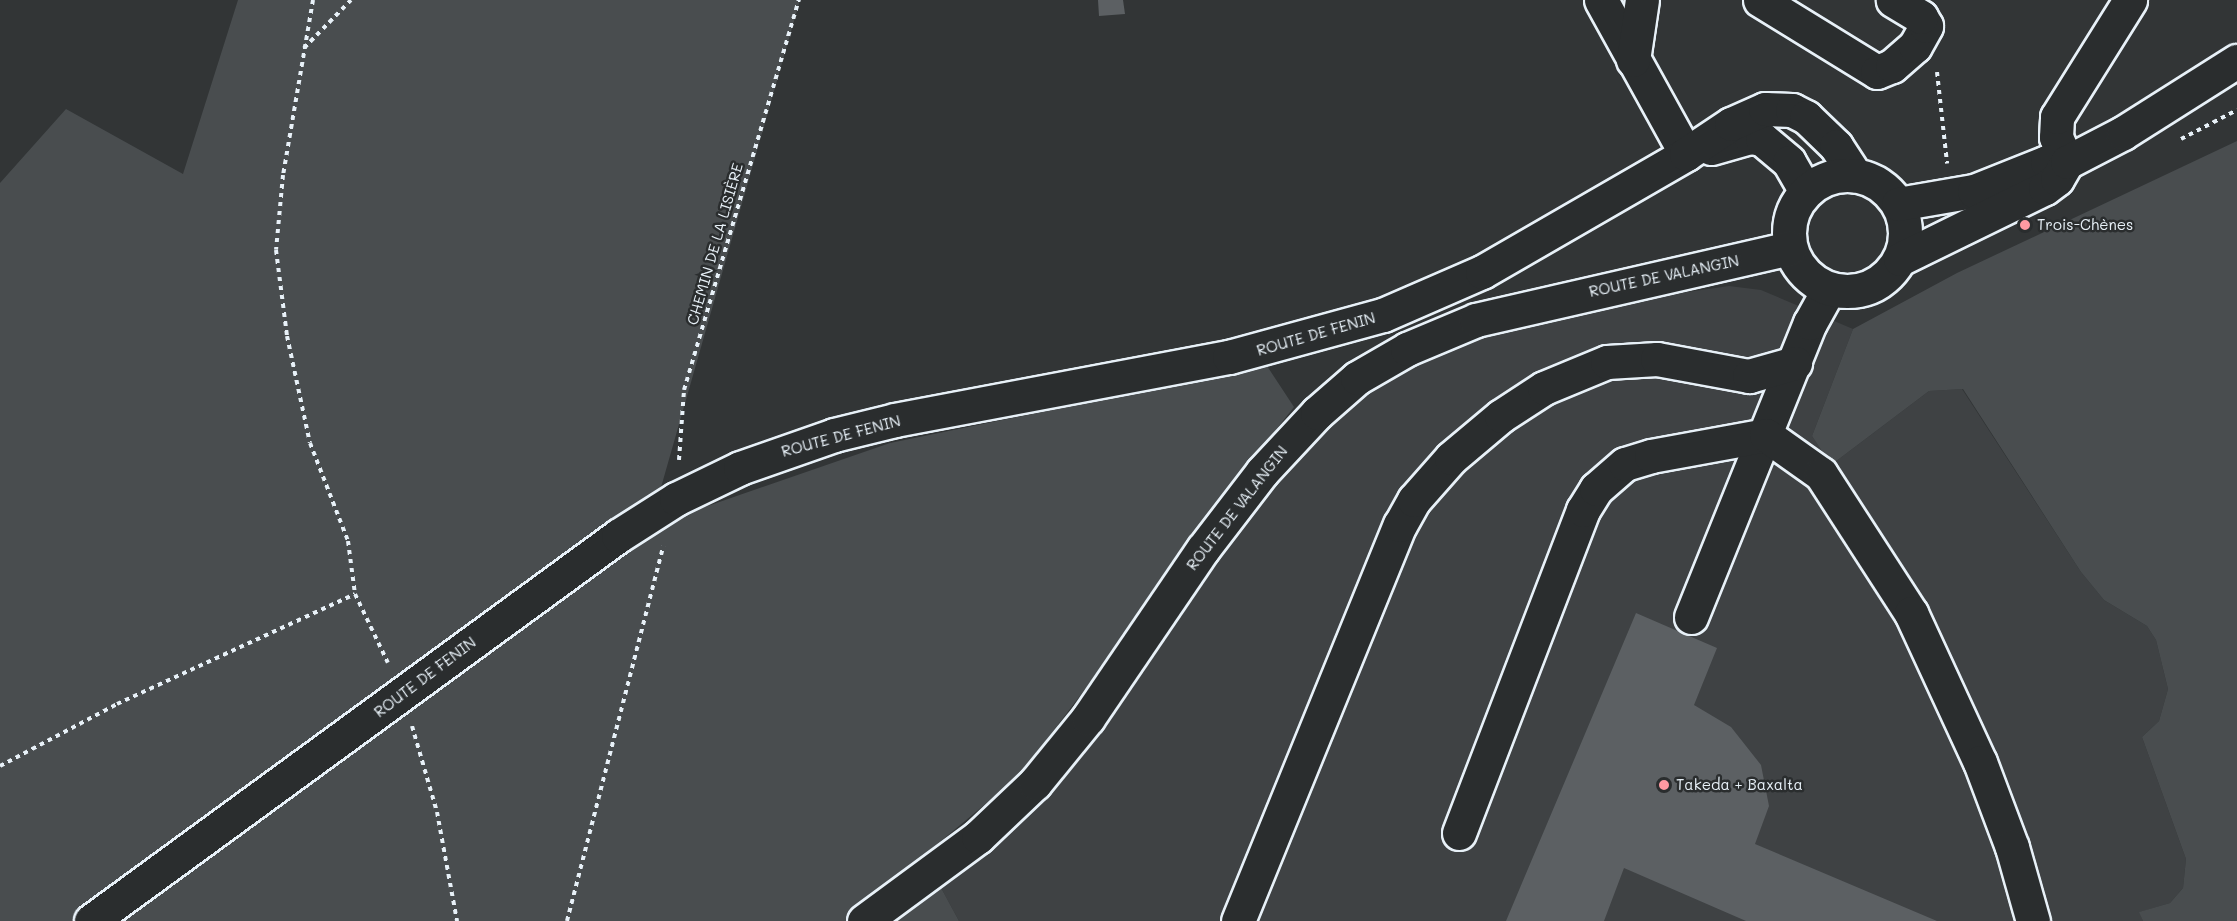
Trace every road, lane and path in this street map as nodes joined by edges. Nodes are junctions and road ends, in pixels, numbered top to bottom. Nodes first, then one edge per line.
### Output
1 (313, 0) edge
2 (351, 0) edge
3 (799, 0) edge
4 (1601, 0) edge
5 (1642, 0) edge
6 (1760, 0) edge
7 (1893, 0) edge
8 (2130, 0) edge
9 (1915, 46) junction
10 (304, 48) junction
11 (1633, 60) junction
12 (2237, 61) edge
13 (1686, 154) junction
14 (2067, 162) junction
15 (1948, 174) dead end
16 (1855, 175) junction
17 (1806, 191) junction
18 (1898, 204) junction
19 (1790, 248) junction
20 (1900, 258) junction
21 (1829, 289) junction
22 (1795, 363) junction
23 (1766, 435) junction
24 (676, 499) junction
25 (355, 594) junction
26 (1691, 617) dead end
27 (403, 694) junction
28 (0, 766) edge
29 (1459, 832) dead end
30 (91, 921) edge
31 (457, 921) edge
32 (567, 921) edge
33 (864, 921) edge
34 (1238, 921) edge
35 (2032, 921) edge

1 - 10 path
2 - 10 path
3 - 24 path, CHEMIN DE LA LISIÈRE
4 - 11 main road
5 - 11 main road
6 - 9 main road
7 - 9 main road
8 - 14 main road
9 - 15 path
10 - 25 path
11 - 13 main road
12 - 14 main road
13 - 16 main road, ROUTE DE FENIN
13 - 17 main road, ROUTE DE FENIN
13 - 24 main road, ROUTE DE FENIN
14 - 18 main road
14 - 20 main road
16 - 17 main road
16 - 18 main road
17 - 19 main road
18 - 20 main road
19 - 21 main road
19 - 33 main road, ROUTE DE VALANGIN
20 - 21 main road
21 - 22 main road
22 - 23 main road
22 - 34 main road
23 - 26 main road
23 - 29 main road
23 - 35 main road
24 - 27 main road, ROUTE DE FENIN
24 - 32 path, CHEMIN DE LA LISIÈRE
25 - 27 path
25 - 28 path
27 - 30 main road, ROUTE DE FENIN
27 - 31 path

